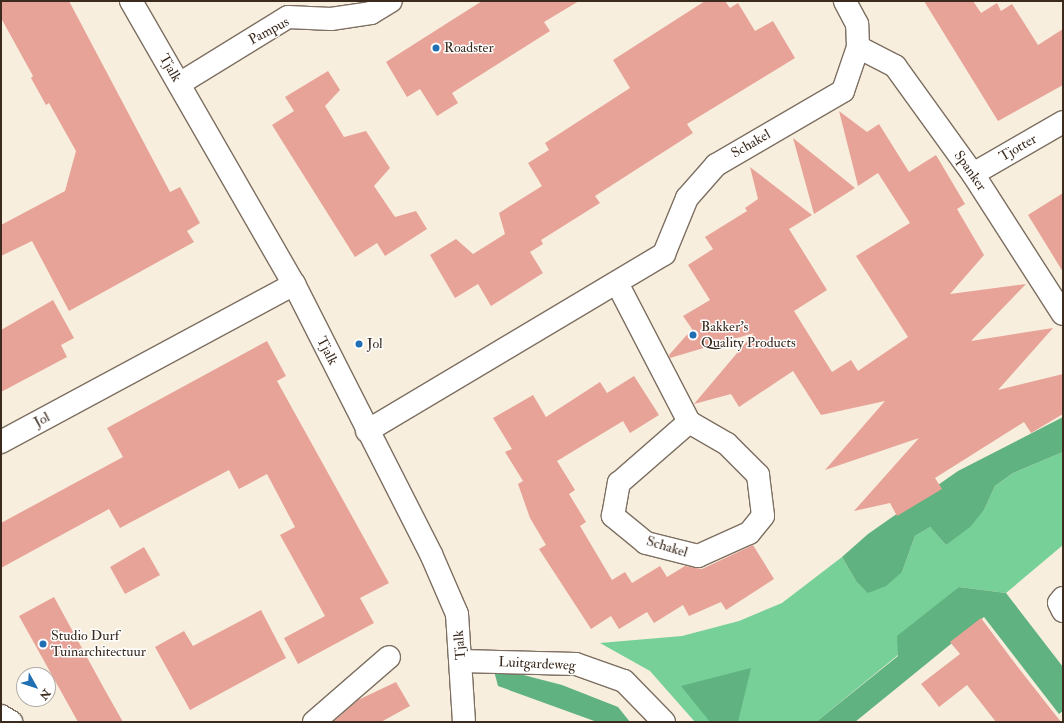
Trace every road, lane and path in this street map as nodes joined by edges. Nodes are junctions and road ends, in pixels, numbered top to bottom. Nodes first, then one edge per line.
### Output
1 (131, 1) edge
2 (391, 1) edge
3 (845, 1) edge
4 (858, 47) junction
5 (179, 84) junction
6 (1063, 122) edge
7 (973, 174) junction
8 (617, 283) junction
9 (294, 284) junction
10 (1063, 314) edge
11 (689, 422) junction
12 (367, 431) junction
13 (1, 442) edge
14 (1063, 598) edge
15 (1063, 611) edge
16 (389, 657) dead end
17 (462, 661) junction
18 (1, 716) edge
19 (11, 722) edge
20 (314, 722) edge
21 (464, 722) edge
22 (664, 722) edge

1 - 5 street, Tjalk
2 - 5 street, Pampus
3 - 4 street, Schakel
4 - 7 street, Spanker
4 - 8 street, Schakel
5 - 9 street, Tjalk
6 - 7 street, Tjotter
7 - 10 street, Spanker
8 - 11 street
8 - 12 street, Schakel
9 - 12 street, Tjalk
9 - 13 street, Jol
11 - 11 street, Schakel
12 - 17 street, Tjalk
14 - 15 street
16 - 20 street
17 - 21 street, Tjalk
17 - 22 street, Luitgardeweg
18 - 19 street

